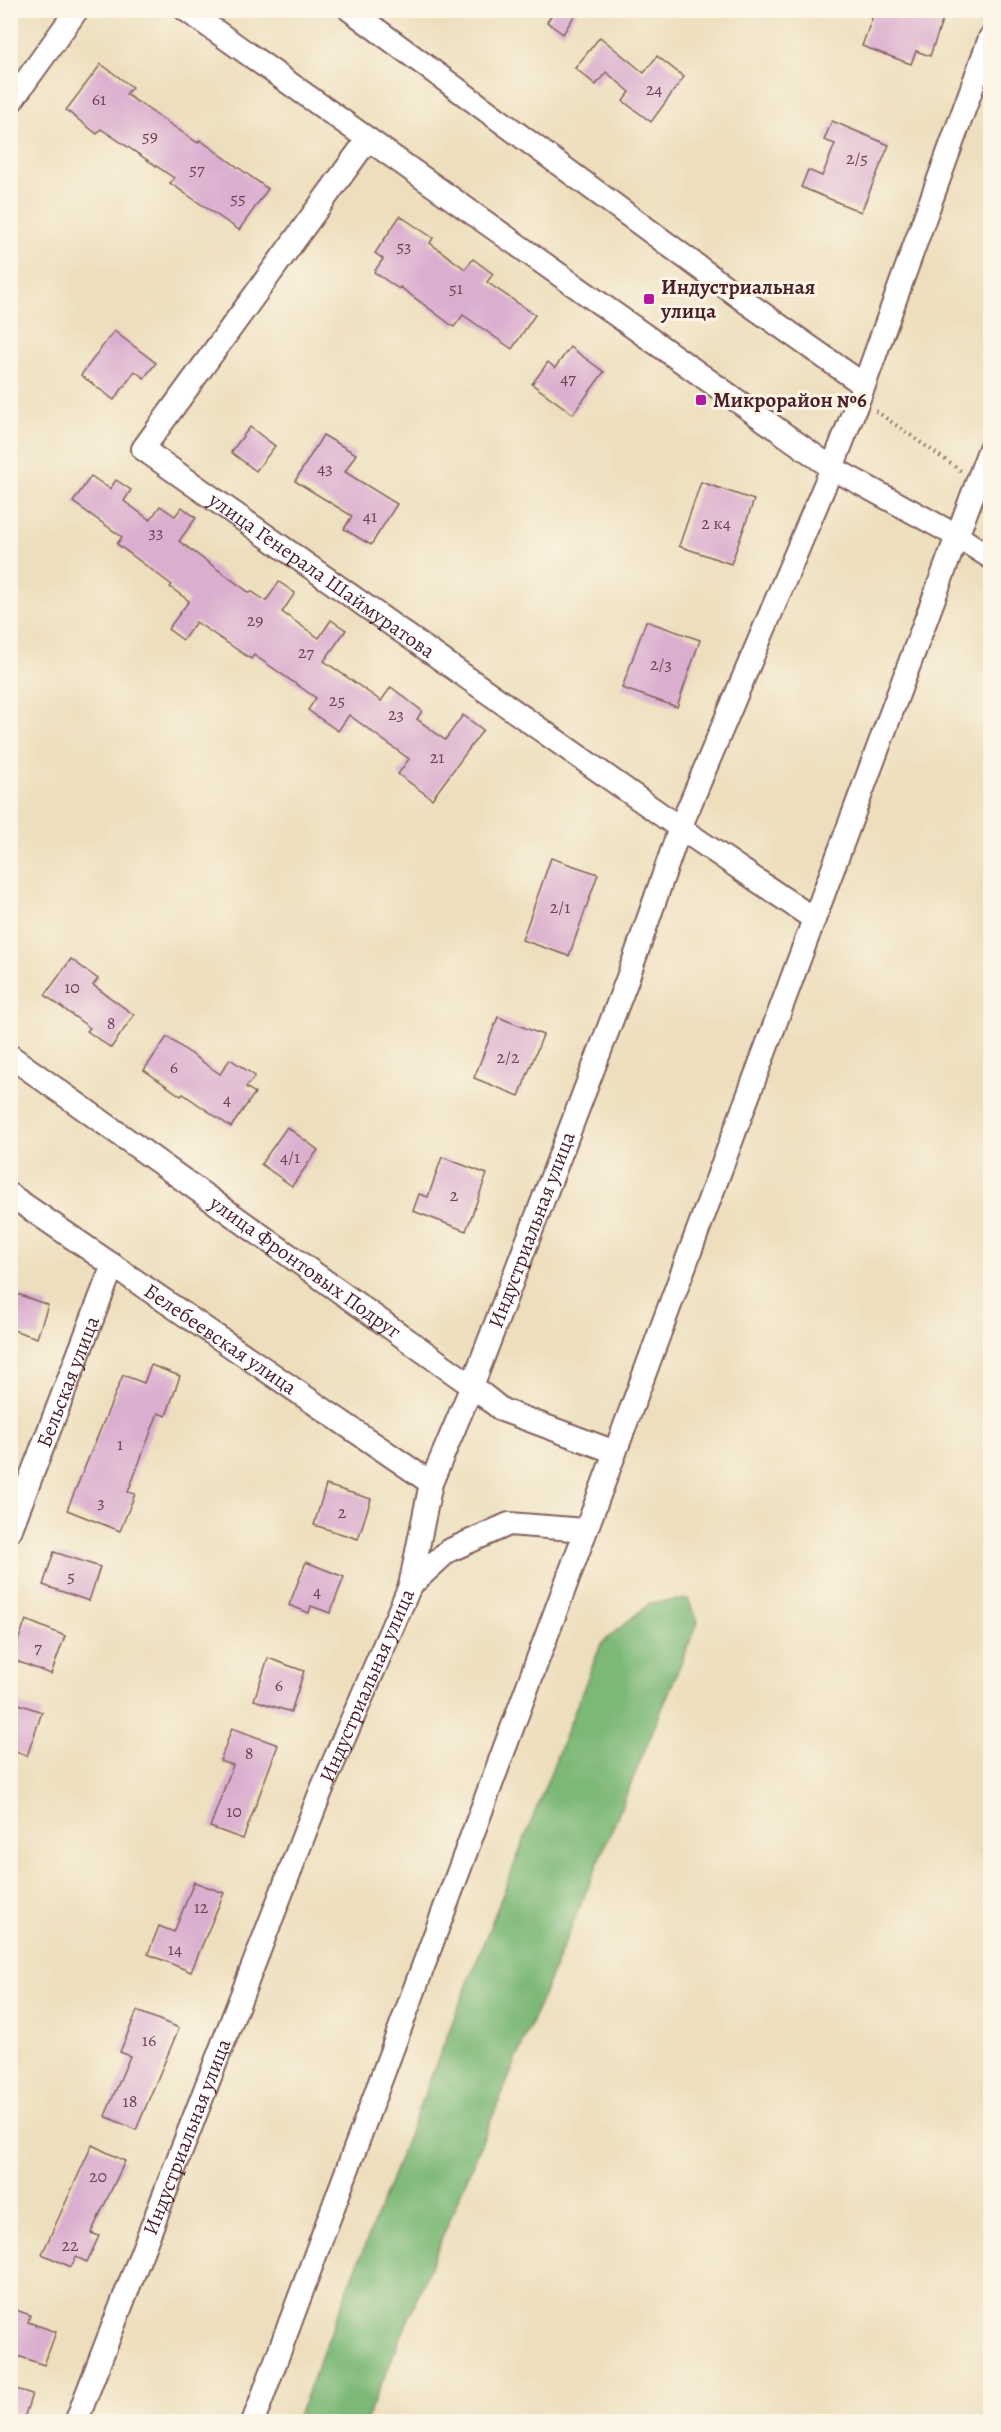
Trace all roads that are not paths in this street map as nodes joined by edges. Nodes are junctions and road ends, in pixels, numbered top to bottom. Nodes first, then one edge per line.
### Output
1 (77, 10) edge
2 (186, 10) edge
3 (351, 10) edge
4 (990, 38) edge
5 (10, 103) edge
6 (368, 139) junction
7 (861, 392) junction
8 (990, 448) edge
9 (832, 468) junction
10 (957, 536) junction
11 (990, 557) edge
12 (680, 828) junction
13 (814, 919) junction
14 (10, 1056) edge
15 (10, 1195) edge
16 (113, 1265) junction
17 (471, 1386) junction
18 (615, 1452) junction
19 (431, 1483) junction
20 (585, 1530) junction
21 (10, 1531) edge
22 (410, 1586) junction
23 (76, 2421) edge
24 (253, 2421) edge

1 - 5 street
2 - 6 street
3 - 7 street
4 - 7 street, Индустриальная улица
6 - 9 street
6 - 12 street, улица Генерала Шаймуратова
7 - 9 street, Индустриальная улица
8 - 10 street
9 - 10 street
9 - 12 street, Индустриальная улица
10 - 11 street
10 - 13 street
12 - 13 street, улица Генерала Шаймуратова
12 - 17 street, Индустриальная улица
13 - 18 street
14 - 17 street, улица Фронтовых Подруг
15 - 16 street, Белебеевская улица
16 - 19 street, Белебеевская улица
16 - 21 street, Бельская улица
17 - 18 street, улица Фронтовых Подруг
17 - 19 street, Индустриальная улица
18 - 20 street
19 - 22 street, Индустриальная улица
20 - 22 street
20 - 24 street
22 - 23 street, Индустриальная улица

